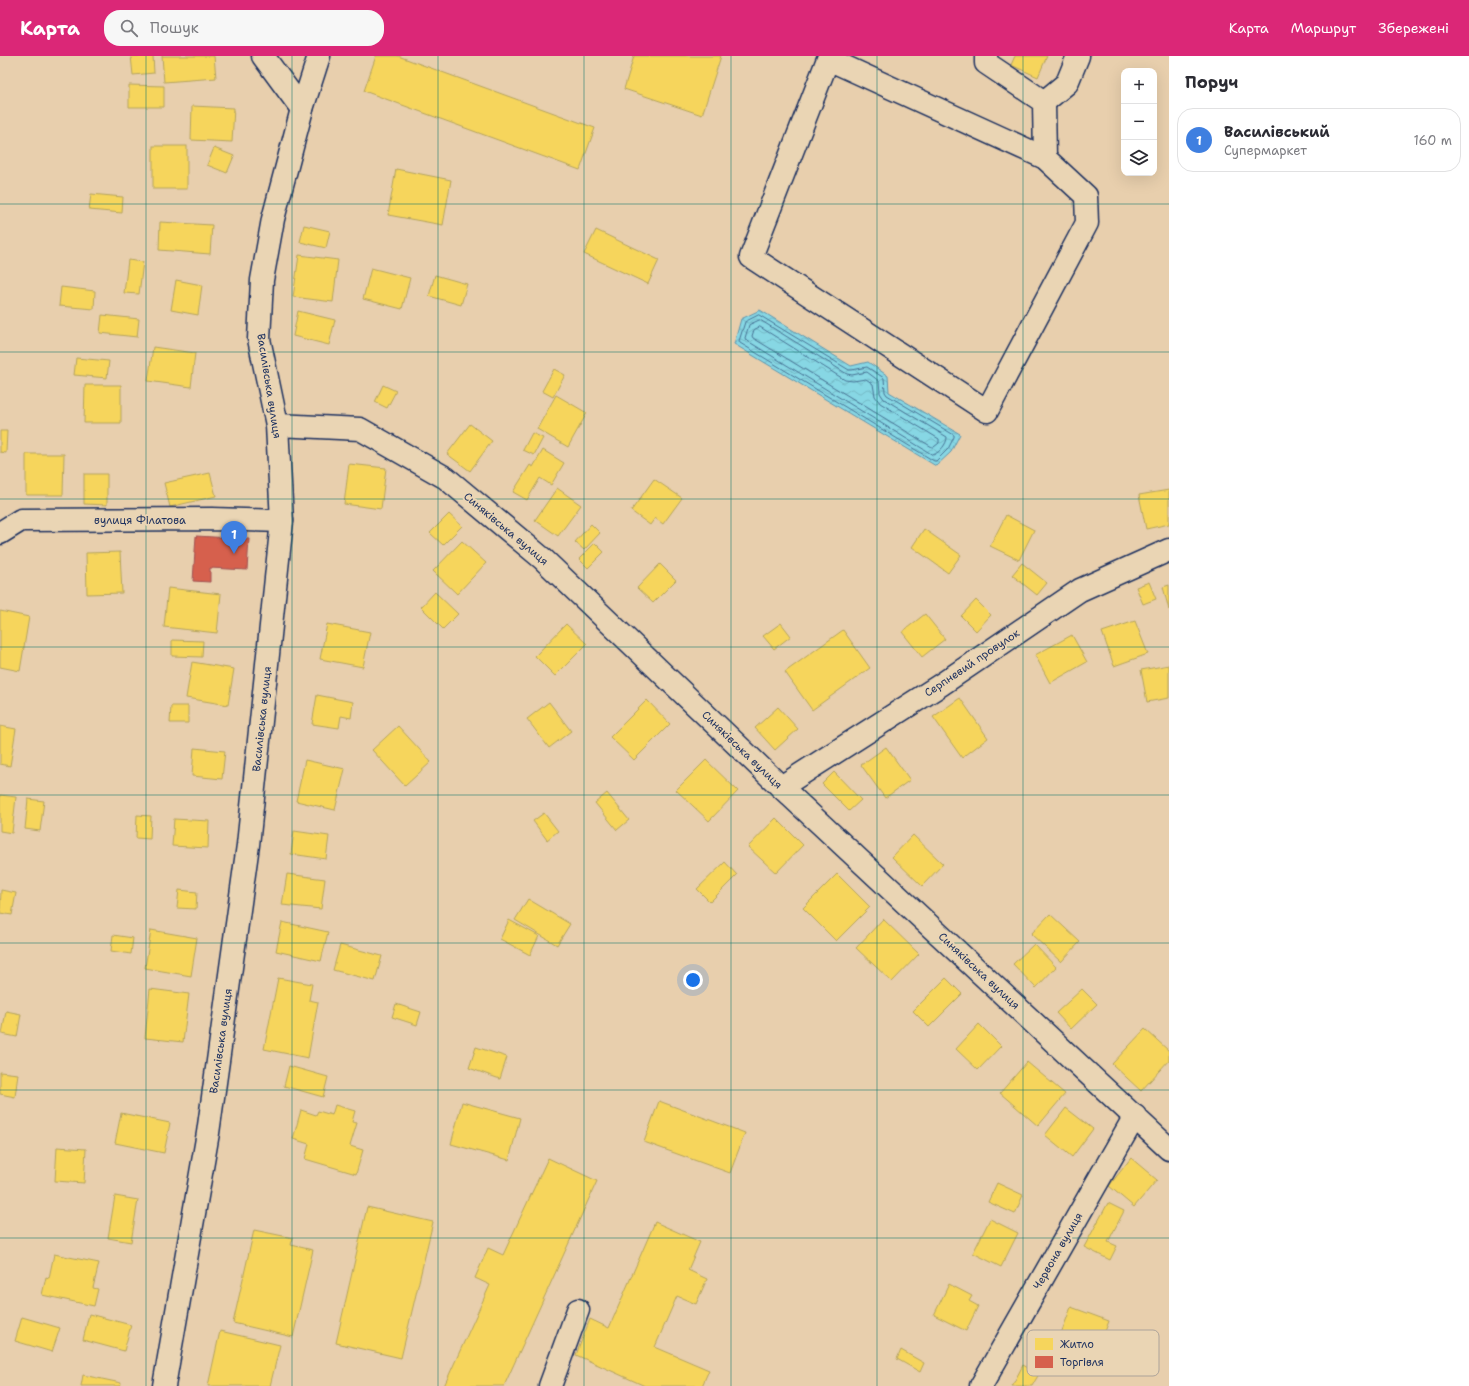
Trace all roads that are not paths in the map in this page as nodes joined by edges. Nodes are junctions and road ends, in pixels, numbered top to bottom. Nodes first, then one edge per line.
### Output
1 (263, 56) edge
2 (319, 56) edge
3 (986, 56) edge
4 (1078, 56) edge
5 (828, 58) edge
6 (1044, 102) junction
7 (302, 109) junction
8 (1045, 158) junction
9 (277, 425) junction
10 (282, 521) junction
11 (0, 533) edge
12 (1169, 550) edge
13 (782, 787) junction
14 (1135, 1116) junction
15 (1169, 1149) edge
16 (578, 1310) dead end
17 (164, 1386) edge
18 (550, 1386) edge
19 (981, 1386) edge

1 - 7 street
2 - 7 street, Василівська вулиця
3 - 6 street
4 - 6 street
5 - 8 street
5 - 8 street
6 - 8 street
7 - 9 street, Василівська вулиця
9 - 10 street, Василівська вулиця
9 - 13 street, Синяківська вулиця
10 - 11 street, вулиця Філатова
10 - 17 street, Василівська вулиця
12 - 13 street, Серпневий провулок
13 - 14 street, Синяківська вулиця
14 - 15 street, Синяківська вулиця
14 - 19 street, Червона вулиця
16 - 18 street

